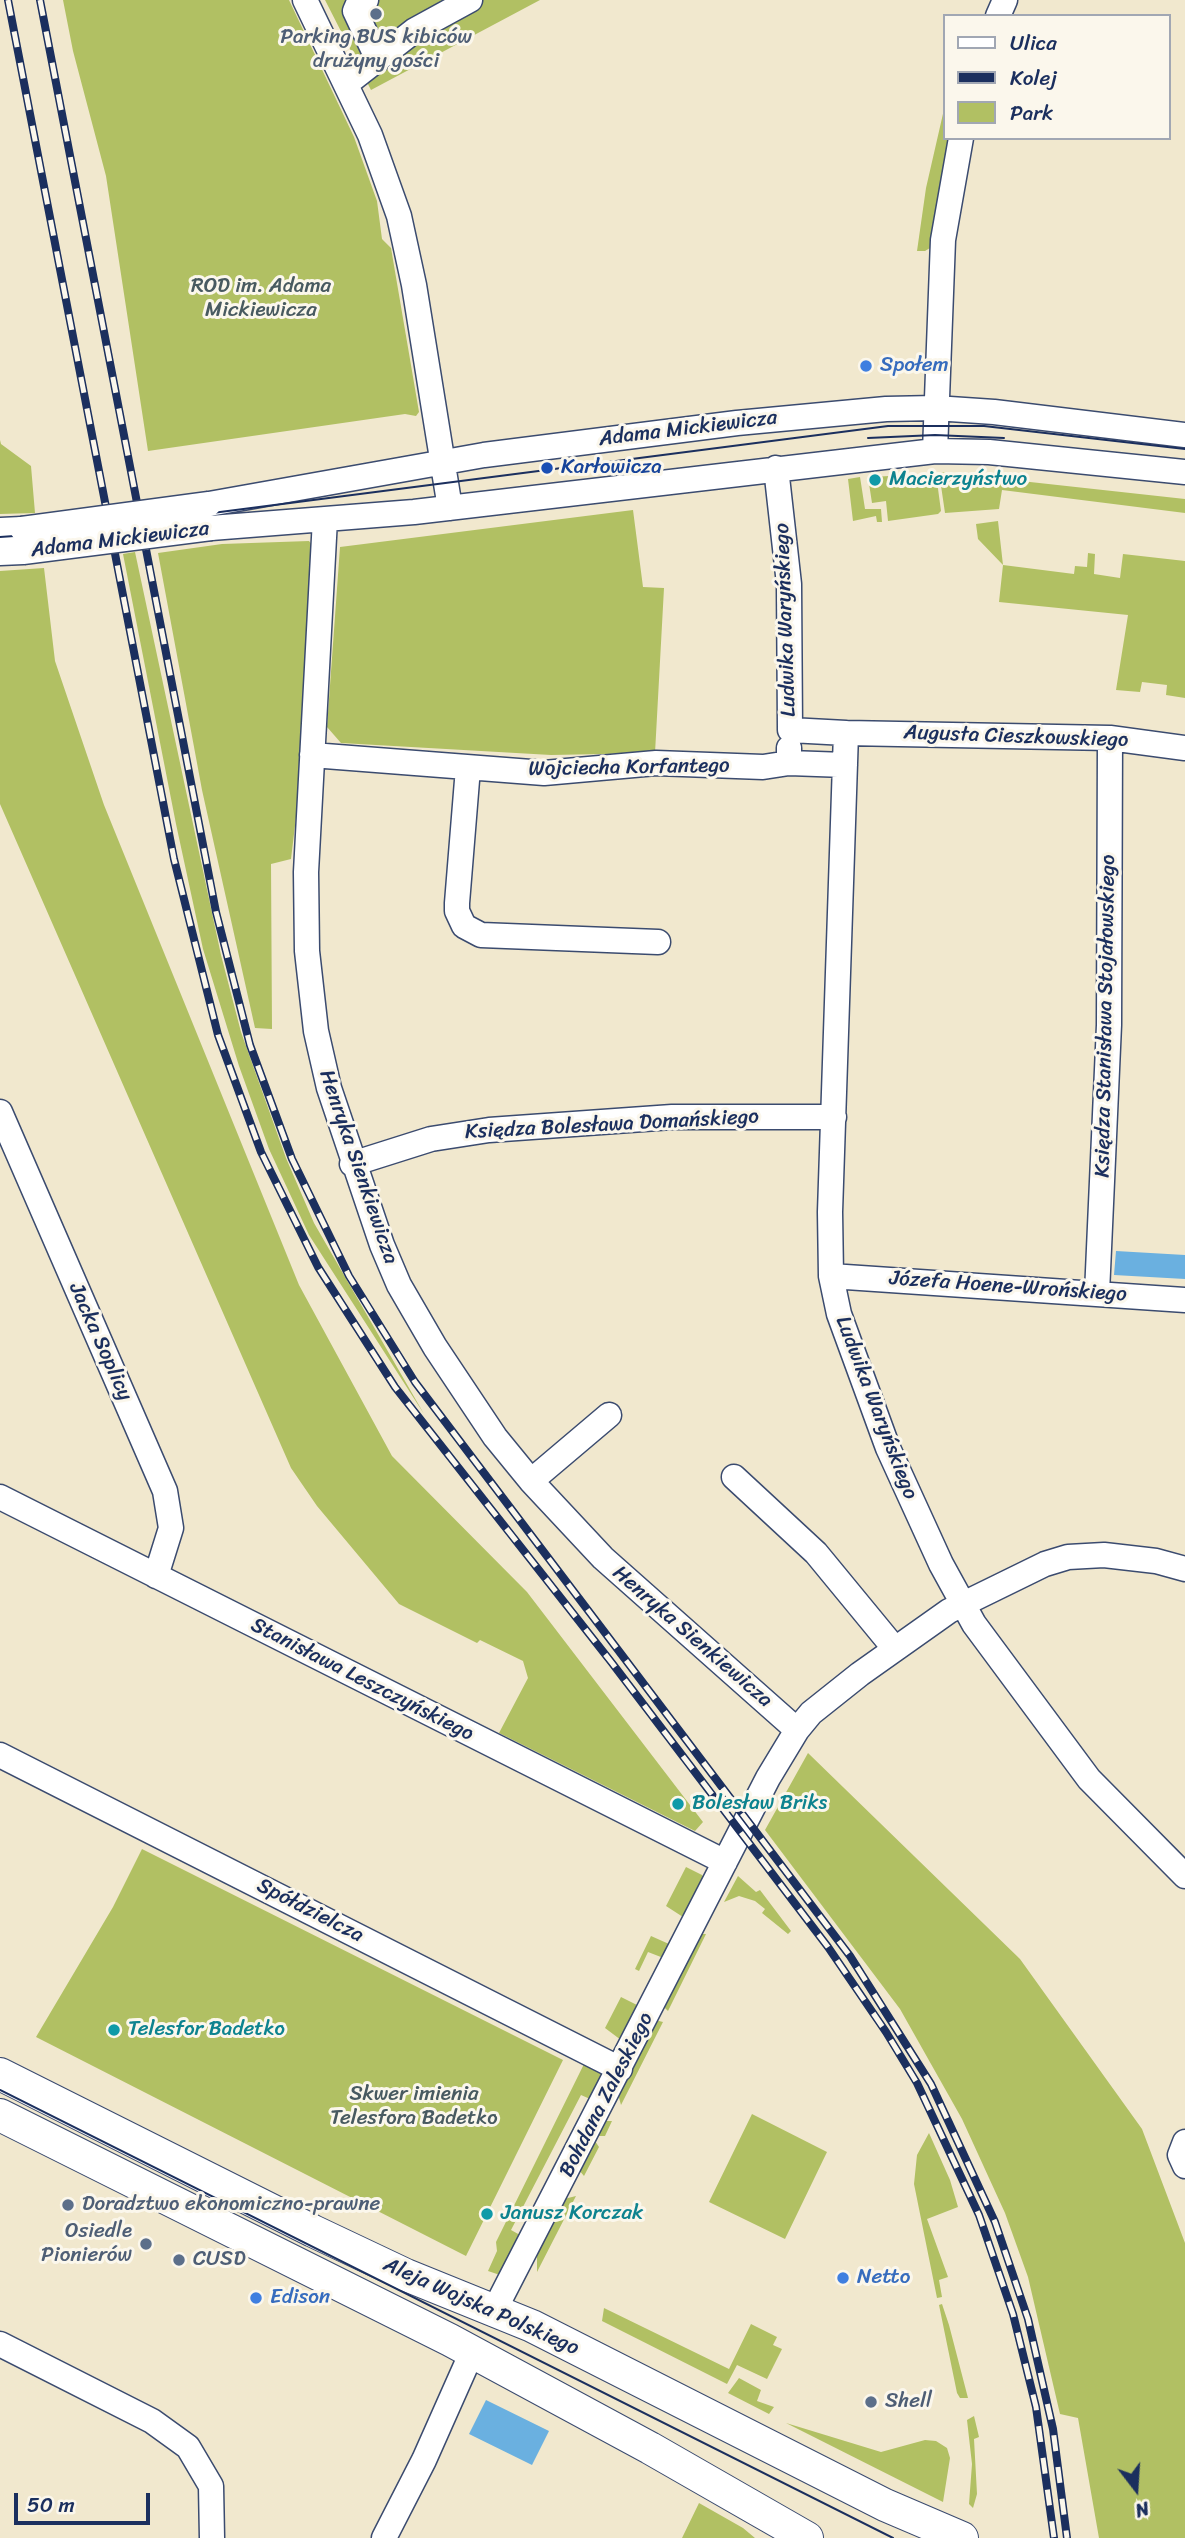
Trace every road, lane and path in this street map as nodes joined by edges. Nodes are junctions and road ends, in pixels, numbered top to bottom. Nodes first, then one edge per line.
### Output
1 (305, 0) edge
2 (366, 0) edge
3 (470, 0) edge
4 (378, 60) junction
5 (346, 84) junction
6 (961, 140) edge
7 (935, 408) junction
8 (1185, 435) edge
9 (935, 451) junction
10 (443, 462) junction
11 (776, 468) junction
12 (1185, 472) edge
13 (450, 508) junction
14 (210, 516) junction
15 (325, 519) junction
16 (11, 541) edge
17 (790, 730) junction
18 (846, 733) junction
19 (1110, 738) junction
20 (1185, 748) edge
21 (312, 755) junction
22 (789, 763) junction
23 (845, 765) junction
24 (468, 768) junction
25 (658, 942) dead end
26 (0, 1112) edge
27 (834, 1116) junction
28 (6, 1141) edge
29 (352, 1164) junction
30 (831, 1276) junction
31 (1097, 1293) junction
32 (1185, 1300) edge
33 (609, 1415) dead end
34 (734, 1477) dead end
35 (531, 1481) junction
36 (0, 1497) edge
37 (1185, 1569) edge
38 (156, 1576) junction
39 (962, 1604) junction
40 (895, 1649) junction
41 (797, 1730) junction
42 (0, 1755) edge
43 (725, 1862) junction
44 (1185, 1876) edge
45 (620, 2068) junction
46 (0, 2074) edge
47 (0, 2115) edge
48 (1185, 2142) edge
49 (1185, 2166) edge
50 (495, 2311) junction
51 (0, 2344) edge
52 (472, 2352) junction
53 (384, 2537) edge
54 (212, 2538) edge
55 (807, 2538) edge
56 (962, 2538) edge

1 - 5 street
2 - 4 street
3 - 4 street
4 - 5 street
5 - 10 street
6 - 7 street
7 - 8 street, Adama Mickiewicza
7 - 9 street
7 - 10 street, Adama Mickiewicza
9 - 11 street, Adama Mickiewicza
9 - 12 street, Adama Mickiewicza
10 - 13 street
10 - 14 street, Adama Mickiewicza
11 - 13 street, Adama Mickiewicza
11 - 17 street, Ludwika Waryńskiego
13 - 15 street, Adama Mickiewicza
14 - 15 street, Adama Mickiewicza
14 - 16 street, Adama Mickiewicza, bridge
15 - 21 street, Henryka Sienkiewicza
17 - 18 street, Ludwika Waryńskiego
17 - 22 street, Ludwika Waryńskiego
18 - 19 street, Augusta Cieszkowskiego
18 - 23 street, Ludwika Waryńskiego
19 - 20 street, Augusta Cieszkowskiego
19 - 31 street, Księdza Stanisława Stojałowskiego
21 - 24 street, Wojciecha Korfantego
21 - 29 street, Henryka Sienkiewicza
22 - 23 street
22 - 24 street, Wojciecha Korfantego
23 - 27 street, Ludwika Waryńskiego
24 - 25 street
26 - 28 street, Jacka Soplicy
27 - 29 street, Księdza Bolesława Domańskiego
27 - 30 street, Ludwika Waryńskiego
28 - 38 street, Jacka Soplicy
29 - 35 street, Henryka Sienkiewicza
30 - 31 street, Józefa Hoene-Wrońskiego
30 - 39 street, Ludwika Waryńskiego
31 - 32 street, Józefa Hoene-Wrońskiego
33 - 35 street
34 - 40 street
35 - 41 street, Henryka Sienkiewicza
36 - 38 street, Stanisława Leszczyńskiego
37 - 39 street, Bohdana Zaleskiego
38 - 43 street, Stanisława Leszczyńskiego
39 - 40 street, Bohdana Zaleskiego
39 - 44 street, Ludwika Waryńskiego
40 - 41 street, Bohdana Zaleskiego
41 - 43 street, Bohdana Zaleskiego
42 - 45 street, Spółdzielcza
43 - 45 street, Bohdana Zaleskiego
45 - 50 street, Bohdana Zaleskiego
46 - 50 main road, Aleja Wojska Polskiego
47 - 52 main road, Aleja Wojska Polskiego
48 - 49 street
50 - 52 main road, Bohdana Zaleskiego
50 - 56 main road, Aleja Wojska Polskiego
51 - 54 street
52 - 53 street, Bohdana Zaleskiego
52 - 55 main road, Aleja Wojska Polskiego

